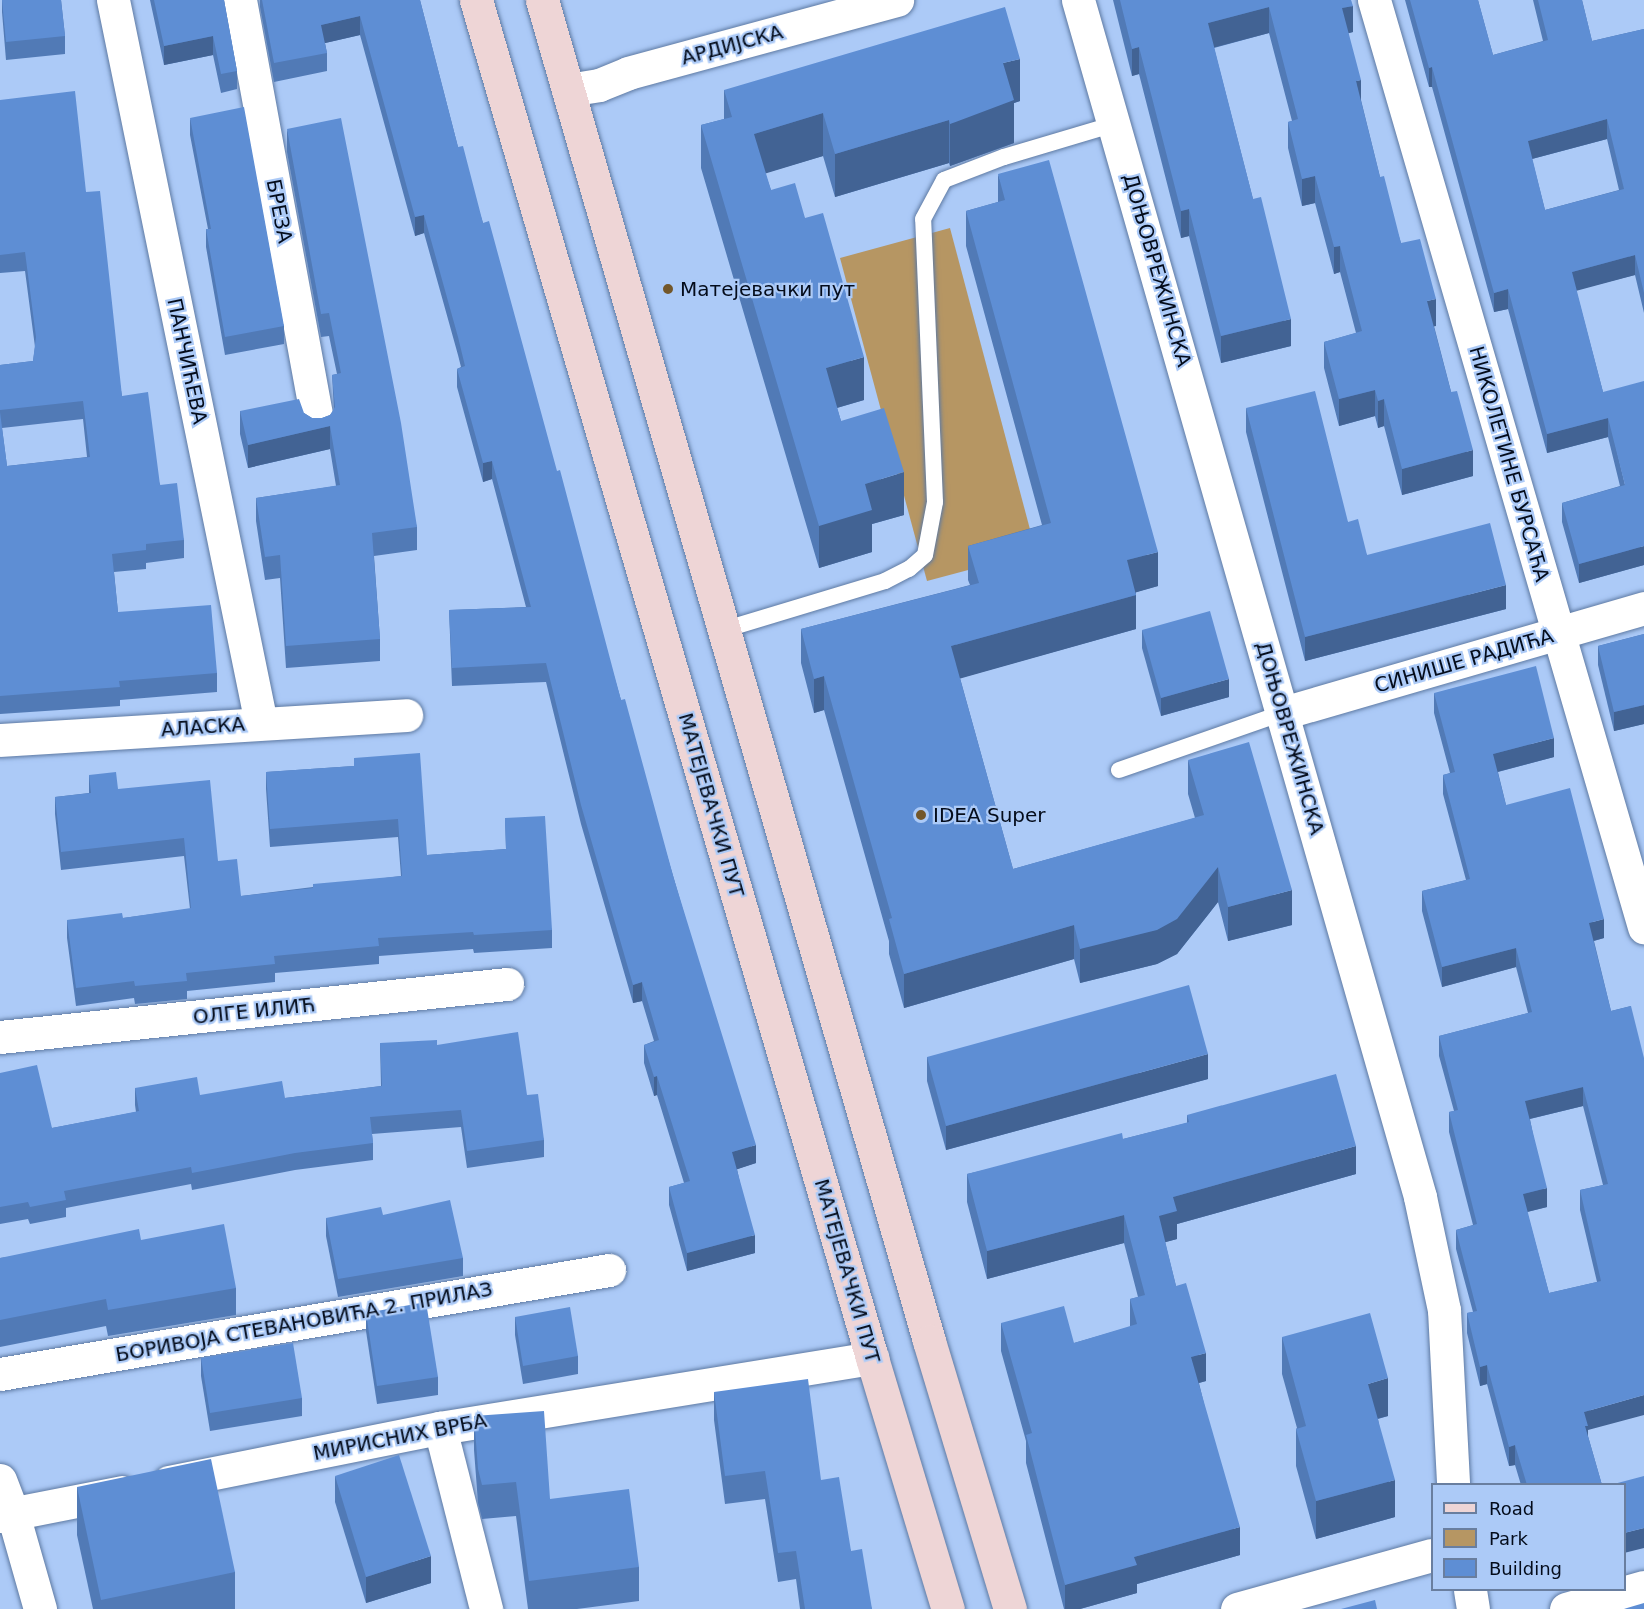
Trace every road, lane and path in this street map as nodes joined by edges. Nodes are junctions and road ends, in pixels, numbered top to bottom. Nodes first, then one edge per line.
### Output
1 (113, 0) edge
2 (240, 0) edge
3 (476, 0) edge
4 (542, 0) edge
5 (897, 0) edge
6 (1078, 0) edge
7 (1374, 0) edge
8 (568, 90) junction
9 (1115, 124) junction
10 (318, 423) edge
11 (1644, 608) edge
12 (723, 630) junction
13 (1558, 633) junction
14 (1283, 713) junction
15 (406, 715) dead end
16 (261, 723) junction
17 (0, 740) edge
18 (1119, 770) dead end
19 (1644, 927) edge
20 (507, 984) dead end
21 (0, 1037) edge
22 (609, 1270) dead end
23 (872, 1359) junction
24 (0, 1374) edge
25 (440, 1428) junction
26 (0, 1480) edge
27 (1453, 1483) edge
28 (6, 1515) edge
29 (1431, 1555) edge
30 (1644, 1587) edge
31 (1470, 1591) edge
32 (40, 1609) edge
33 (486, 1609) edge
34 (948, 1609) edge
35 (1010, 1609) edge
36 (1237, 1609) edge
37 (1473, 1609) edge
38 (1566, 1609) edge

1 - 16 street, ПАНЧИЋЕВА
2 - 10 street, БРЕЗА
3 - 23 main road, МАТЕЈЕВАЧКИ ПУТ
4 - 8 main road
5 - 8 street, АРДИЈСКА
6 - 9 street, ДОЊОВРЕЖИНСКА
7 - 13 street, НИКОЛЕТИНЕ БУРСАЋА
8 - 12 main road
9 - 12 lane
9 - 14 street, ДОЊОВРЕЖИНСКА
11 - 13 street, СИНИШЕ РАДИЋА
12 - 35 main road
13 - 14 street, СИНИШЕ РАДИЋА
13 - 19 street, НИКОЛЕТИНЕ БУРСАЋА
14 - 18 lane
14 - 27 street, ДОЊОВРЕЖИНСКА
15 - 16 street, АЛАСКА
16 - 17 street, АЛАСКА
20 - 21 street, ОЛГЕ ИЛИЋ
22 - 24 street, БОРИВОЈА СТЕВАНОВИЋА 2. ПРИЛАЗ
23 - 25 street, МИРИСНИХ ВРБА
23 - 34 main road, МАТЕЈЕВАЧКИ ПУТ
25 - 28 street, МИРИСНИХ ВРБА
25 - 33 street
26 - 28 street
28 - 32 street
29 - 36 street
30 - 38 street
31 - 37 street

